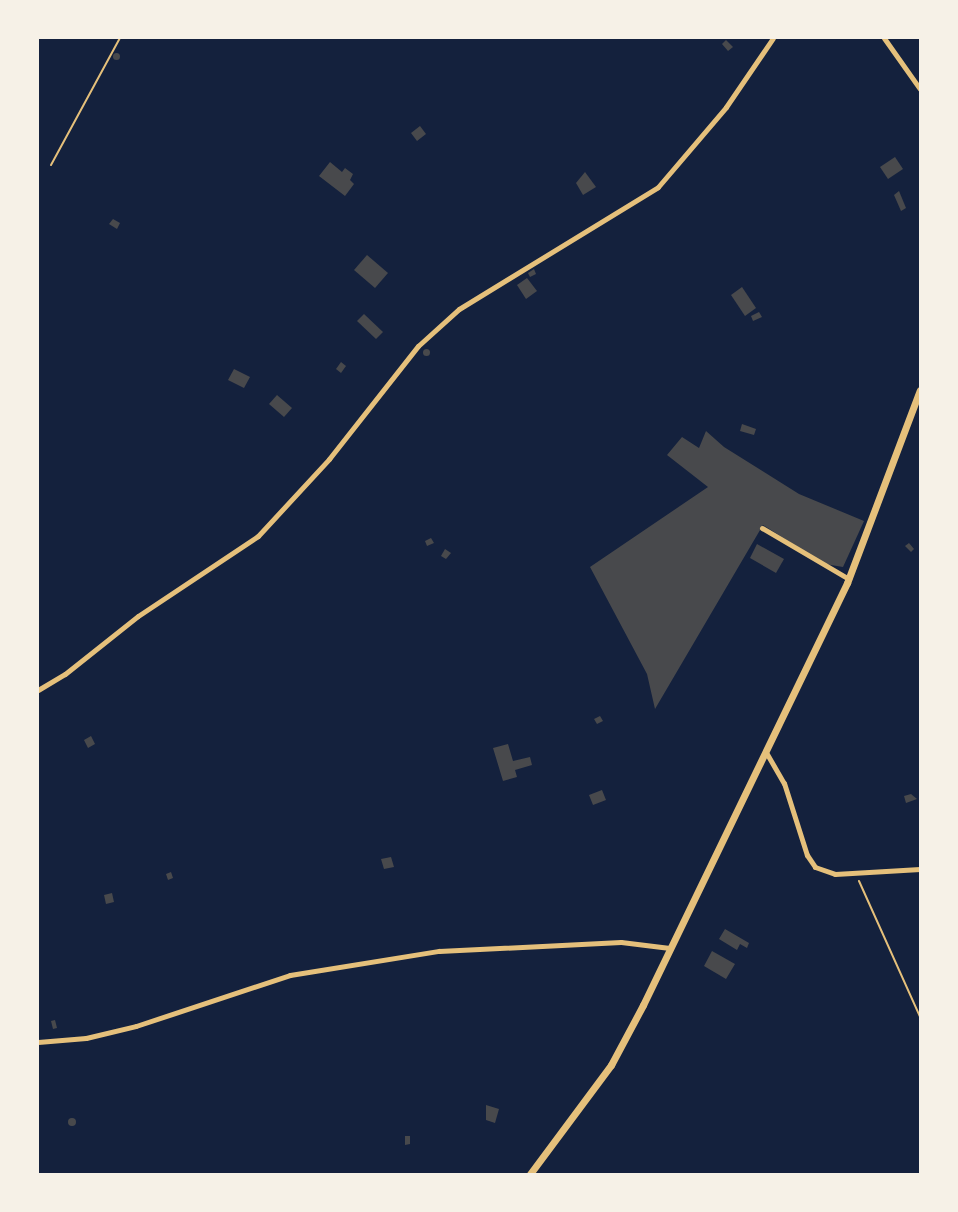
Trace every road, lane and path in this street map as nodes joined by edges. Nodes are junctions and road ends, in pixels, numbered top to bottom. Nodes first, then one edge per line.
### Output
1 (120, 38) edge
2 (773, 38) edge
3 (884, 38) edge
4 (921, 89) edge
5 (51, 165) dead end
6 (921, 390) edge
7 (762, 528) dead end
8 (849, 579) junction
9 (38, 690) edge
10 (767, 754) junction
11 (921, 869) edge
12 (855, 873) junction
13 (670, 948) junction
14 (921, 1017) edge
15 (38, 1042) edge
16 (530, 1174) edge

1 - 5 path
2 - 9 street
3 - 4 street
6 - 8 street
7 - 8 street
8 - 10 street
10 - 12 street
10 - 13 street
11 - 12 street
12 - 14 path
13 - 15 street
13 - 16 street

